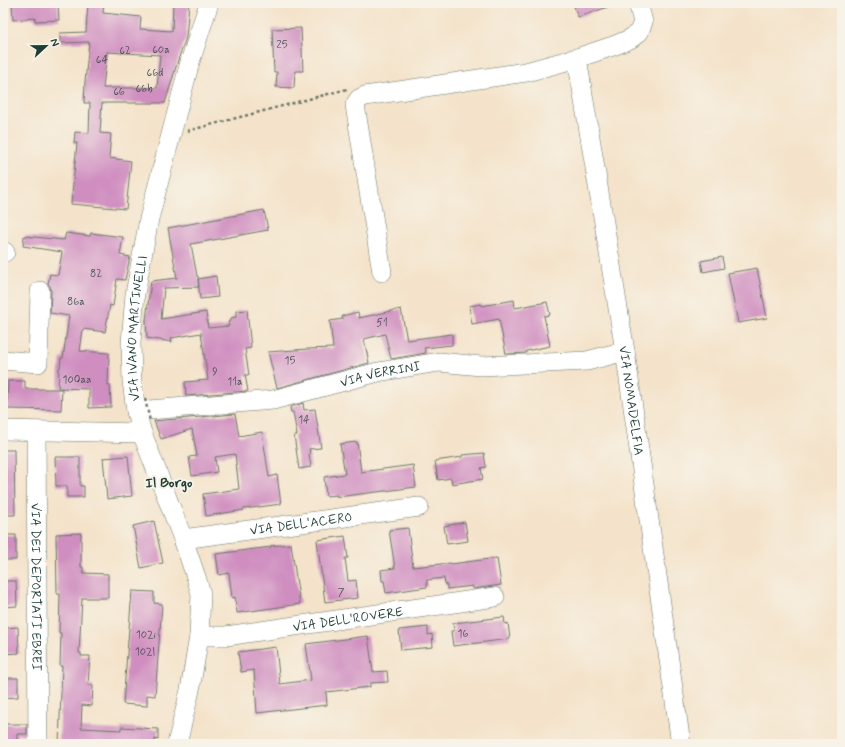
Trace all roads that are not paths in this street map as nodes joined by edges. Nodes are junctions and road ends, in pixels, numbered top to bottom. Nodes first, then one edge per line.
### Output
1 (209, 3) edge
2 (638, 3) edge
3 (577, 58) junction
4 (382, 272) dead end
5 (40, 291) dead end
6 (625, 351) junction
7 (3, 360) edge
8 (143, 416) junction
9 (3, 430) edge
10 (36, 431) junction
11 (419, 507) dead end
12 (183, 539) junction
13 (495, 597) dead end
14 (200, 636) junction
15 (38, 744) edge
16 (177, 744) edge
17 (681, 744) edge

1 - 8 street, VIA IVANO MARTINELLI
2 - 3 street
3 - 4 street
3 - 6 street, VIA NOMADELFIA
5 - 7 street
6 - 8 street, VIA VERRINI
6 - 17 street, VIA NOMADELFIA
8 - 10 street, VIA VERRINI
8 - 12 street, VIA IVANO MARTINELLI
9 - 10 street, VIA VERRINI
10 - 15 street, VIA DEI DEPORTATI EBREI
11 - 12 street, VIA DELL'ACERO
12 - 14 street, VIA IVANO MARTINELLI
13 - 14 street, VIA DELL'ROVERE
14 - 16 street, VIA IVANO MARTINELLI

